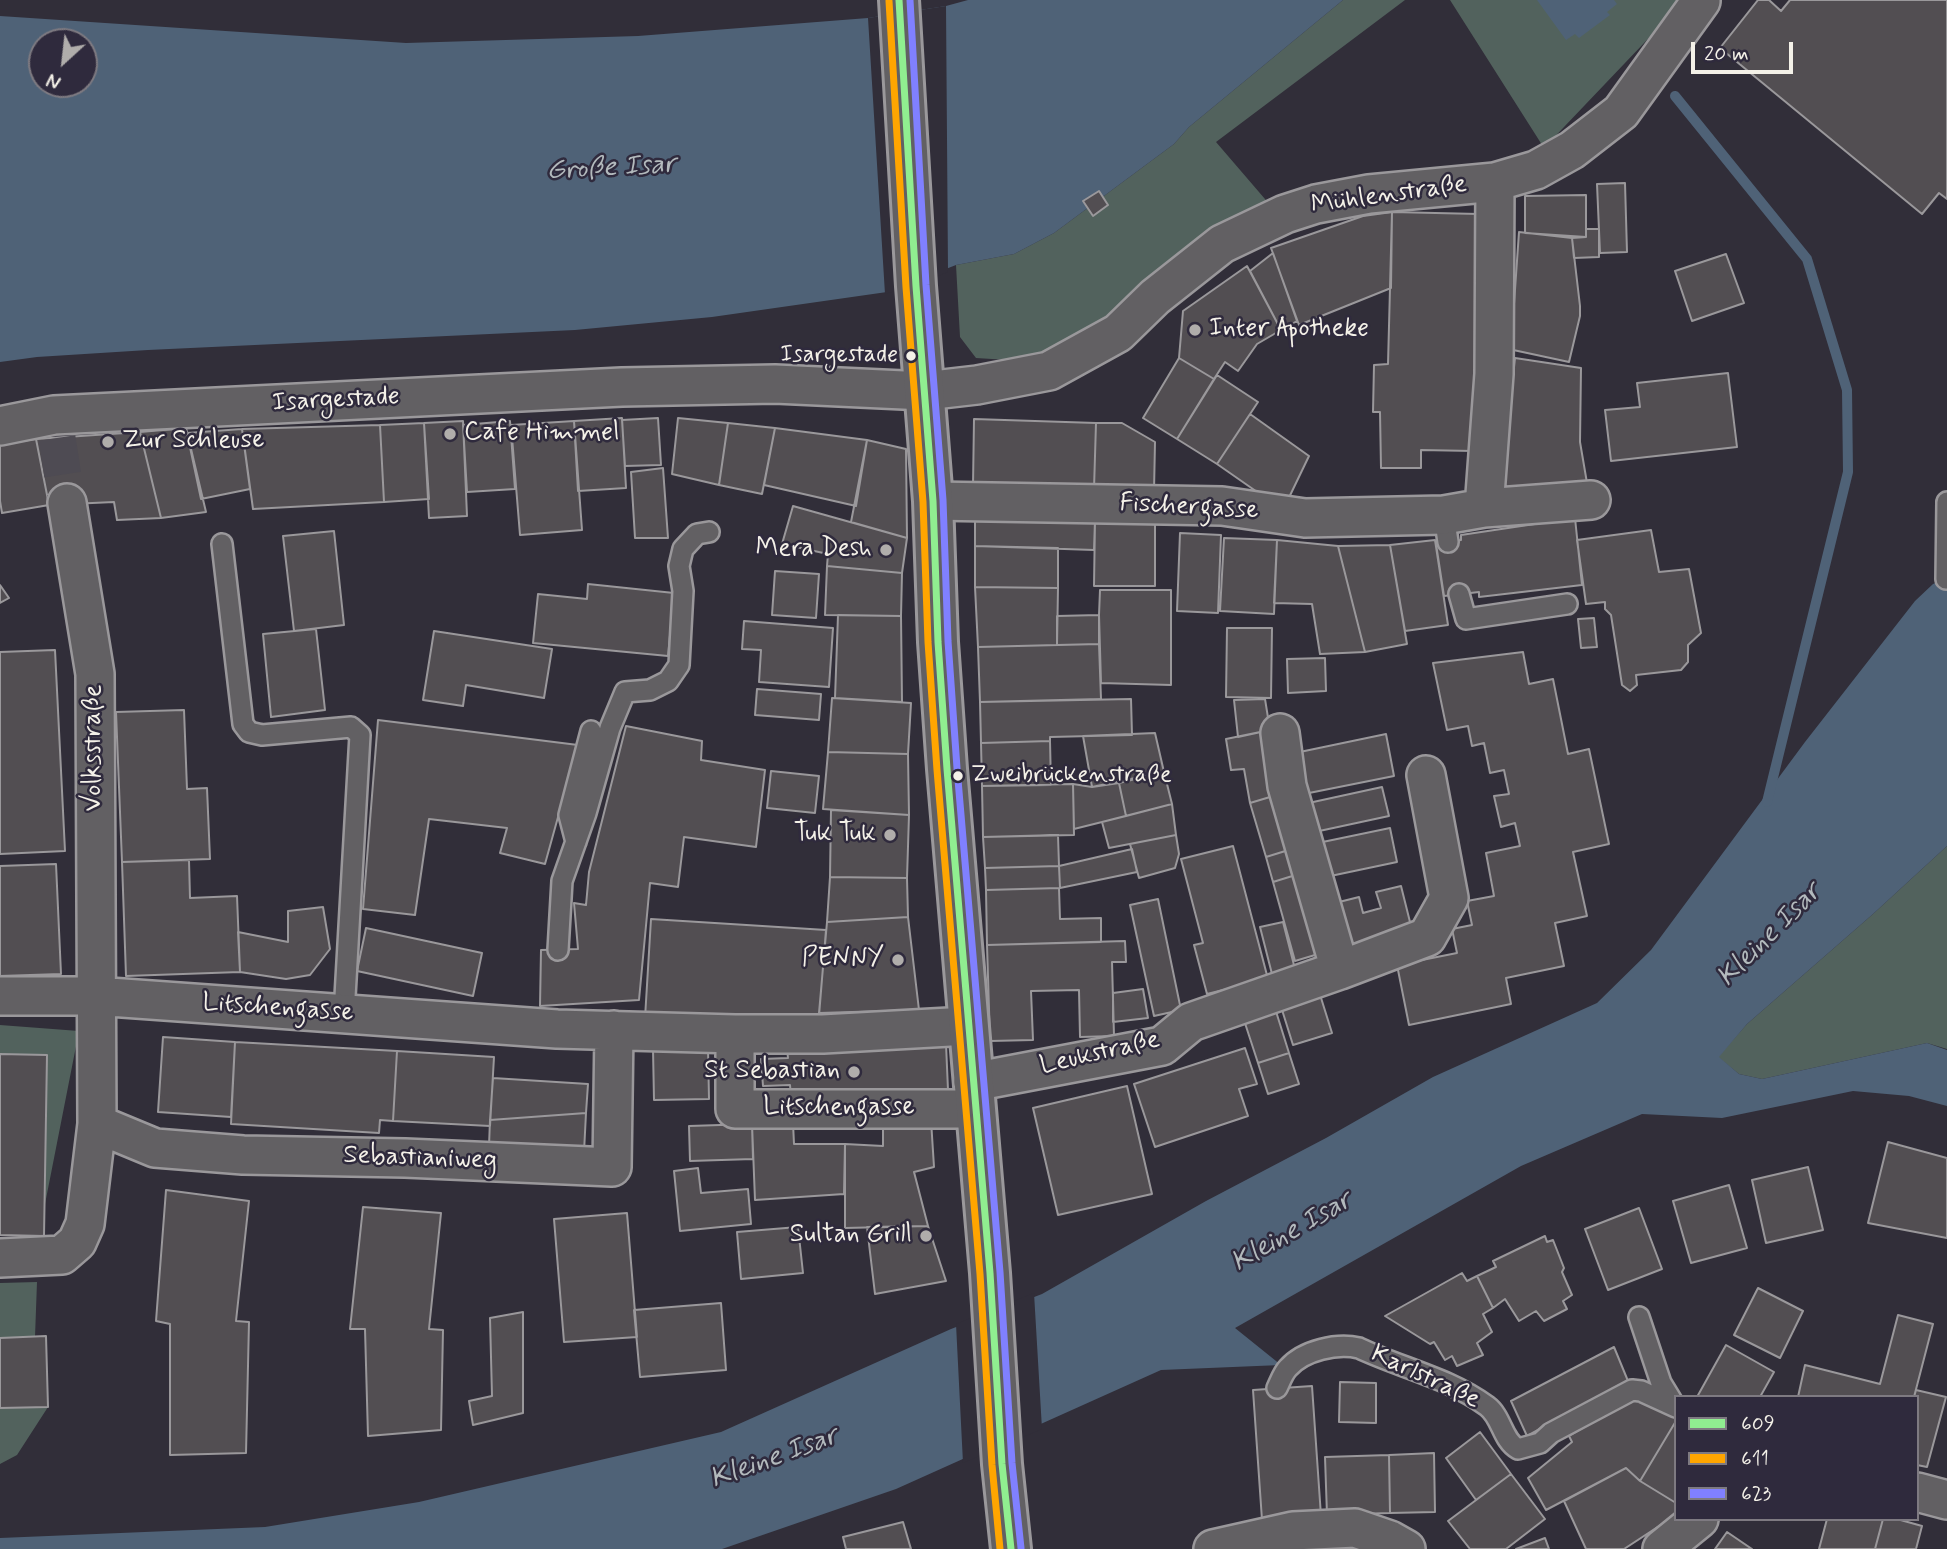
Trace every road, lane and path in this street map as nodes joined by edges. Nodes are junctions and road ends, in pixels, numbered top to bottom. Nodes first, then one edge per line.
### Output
1 (1702, 1) edge
2 (900, 7) edge
3 (1495, 181) junction
4 (925, 391) junction
5 (0, 426) edge
6 (1591, 500) dead end
7 (933, 501) junction
8 (1947, 502) edge
9 (67, 503) tunnel mouth
10 (1484, 508) junction
11 (709, 532) dead end
12 (222, 544) dead end
13 (1945, 579) edge
14 (1459, 594) dead end
15 (1567, 604) dead end
16 (591, 731) dead end
17 (1280, 733) dead end
18 (1426, 775) dead end
19 (576, 842) junction
20 (558, 950) dead end
21 (1340, 971) junction
22 (0, 996) edge
23 (95, 996) junction
24 (344, 1014) junction
25 (968, 1026) junction
26 (614, 1030) junction
27 (735, 1034) junction
28 (974, 1095) junction
29 (97, 1124) junction
30 (0, 1258) edge
31 (1639, 1317) dead end
32 (1285, 1388) dead end
33 (1674, 1404) edge
34 (1674, 1406) edge
35 (1919, 1493) edge
36 (1947, 1500) edge
37 (1697, 1521) edge
38 (1011, 1549) edge
39 (1213, 1549) edge
40 (1406, 1549) edge
41 (1662, 1549) edge

1 - 3 street, Mühlenstraße
2 - 4 street
3 - 4 street, Mühlenstraße
3 - 10 street
4 - 5 street, Isargestade
4 - 7 street
6 - 10 street, Fischergasse
7 - 10 street, Fischergasse
7 - 25 street
8 - 13 lane
9 - 23 street, Volksstraße
11 - 19 lane
12 - 24 lane
14 - 15 lane
16 - 19 lane
17 - 21 street
18 - 21 street, Leukstraße
19 - 20 lane
21 - 28 street, Leukstraße
22 - 23 street, Litschengasse
23 - 24 street, Litschengasse
23 - 29 street, Volksstraße
24 - 26 street, Litschengasse
25 - 27 street, Litschengasse
25 - 28 street
26 - 27 street, Litschengasse
26 - 29 street, Sebastianiweg
27 - 28 street, Litschengasse
28 - 38 street
29 - 30 street, Volksstraße
31 - 33 lane, Karlstraße
32 - 34 lane, Karlstraße
35 - 36 street
37 - 41 street
39 - 40 street

